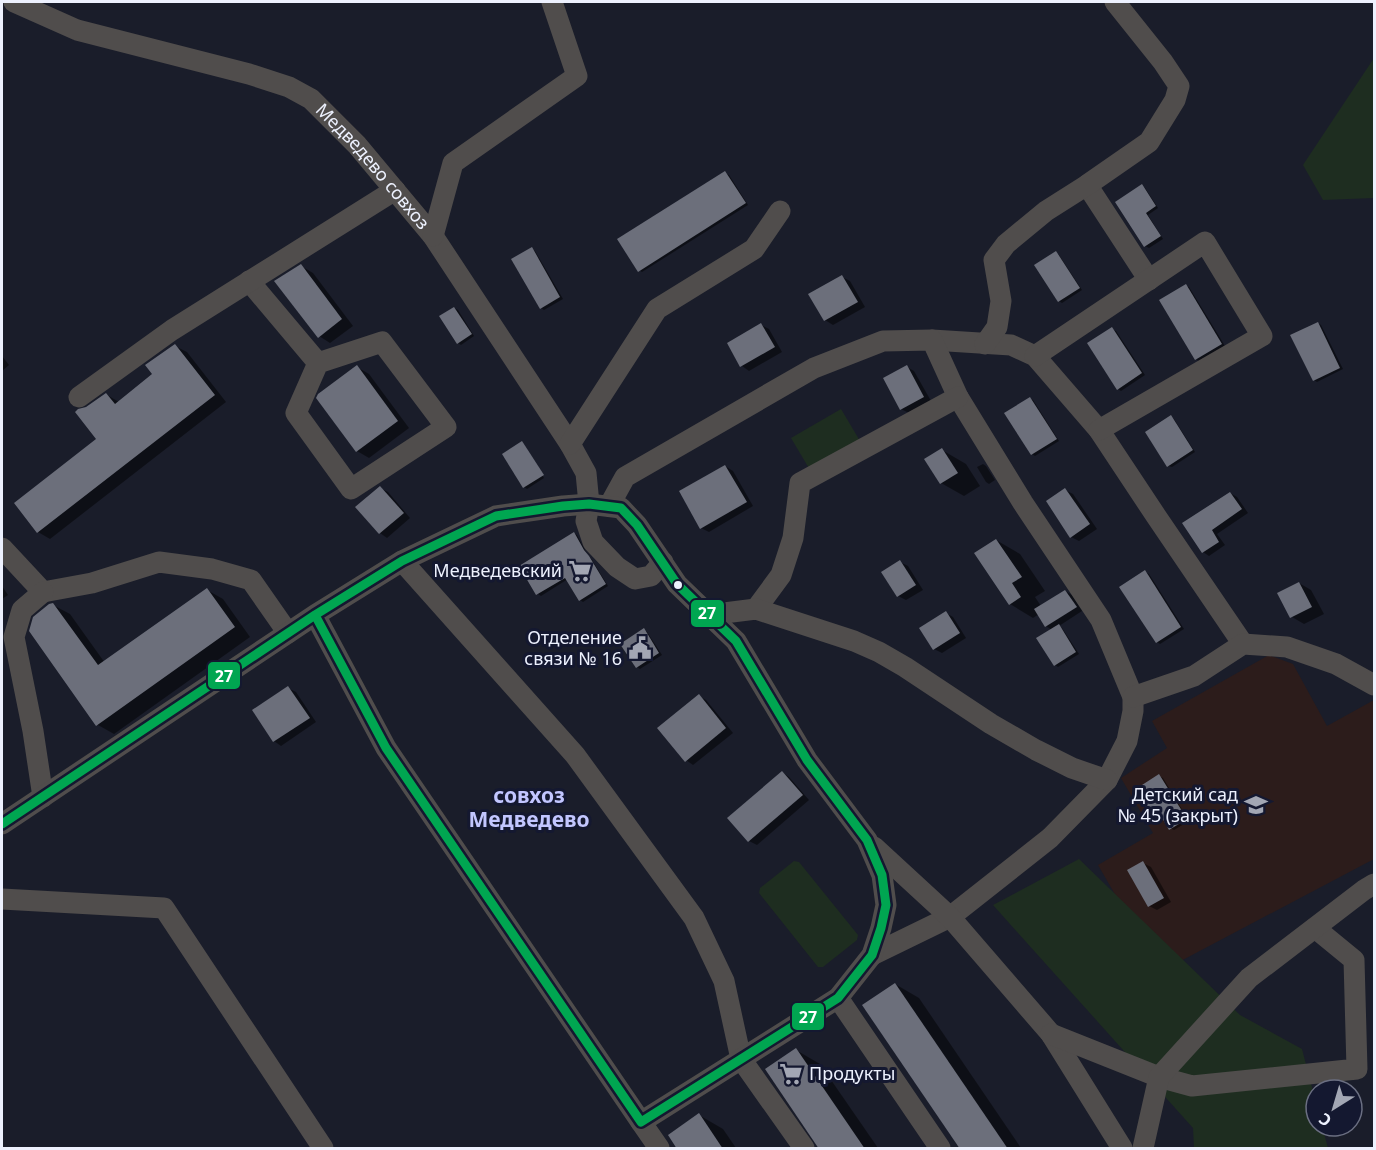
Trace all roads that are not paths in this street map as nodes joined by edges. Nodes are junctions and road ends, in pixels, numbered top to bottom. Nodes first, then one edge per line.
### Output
1 (14, 2) edge
2 (552, 2) edge
3 (1115, 2) edge
4 (1087, 185) junction
5 (395, 190) junction
6 (780, 211) dead end
7 (434, 236) junction
8 (1149, 280) junction
9 (249, 281) junction
10 (932, 340) junction
11 (985, 344) junction
12 (1035, 356) junction
13 (318, 363) junction
14 (79, 397) dead end
15 (958, 397) junction
16 (1099, 430) junction
17 (570, 444) junction
18 (599, 505) junction
19 (2, 548) edge
20 (402, 561) junction
21 (663, 562) junction
22 (43, 592) junction
23 (756, 609) junction
24 (315, 615) junction
25 (708, 615) junction
26 (10, 622) edge
27 (288, 633) junction
28 (1243, 644) junction
29 (1374, 685) edge
30 (1133, 696) junction
31 (1107, 780) junction
32 (43, 797) junction
33 (2, 824) edge
34 (867, 840) junction
35 (1374, 884) edge
36 (2, 899) edge
37 (950, 917) junction
38 (1315, 928) junction
39 (872, 955) junction
40 (838, 998) junction
41 (1051, 1034) junction
42 (741, 1059) junction
43 (1159, 1077) junction
44 (641, 1122) junction
45 (323, 1149) edge
46 (658, 1149) edge
47 (804, 1149) edge
48 (940, 1149) edge
49 (1122, 1149) edge
50 (1143, 1149) edge

1 - 5 street, Медведево совхоз
2 - 7 street
3 - 4 street
4 - 8 street
4 - 11 street
5 - 7 street, Медведево совхоз
5 - 9 street
6 - 17 street
7 - 17 street, Медведево совхоз
8 - 12 street
8 - 16 street
9 - 13 street
9 - 14 street
10 - 11 street
10 - 15 street
10 - 18 street
11 - 12 street
12 - 16 street
13 - 13 street
15 - 23 street
15 - 30 street
16 - 28 street
17 - 18 street, Медведево совхоз
18 - 20 street
18 - 21 street
18 - 21 street, Медведево совхоз
19 - 22 street
20 - 24 street
20 - 42 street
21 - 25 street
22 - 26 street
22 - 27 street
23 - 25 street
23 - 31 street
24 - 27 street
24 - 44 street
25 - 34 street
26 - 32 street
27 - 32 street
28 - 29 street
28 - 30 street
30 - 31 street
31 - 37 street
32 - 33 street
34 - 37 street
34 - 39 street
35 - 38 street
36 - 45 street
37 - 39 street
37 - 41 street
38 - 43 street
38 - 43 street
39 - 40 street
40 - 42 street
40 - 48 street
41 - 43 street
41 - 49 street
42 - 44 street
42 - 47 street
43 - 50 street
44 - 46 street

